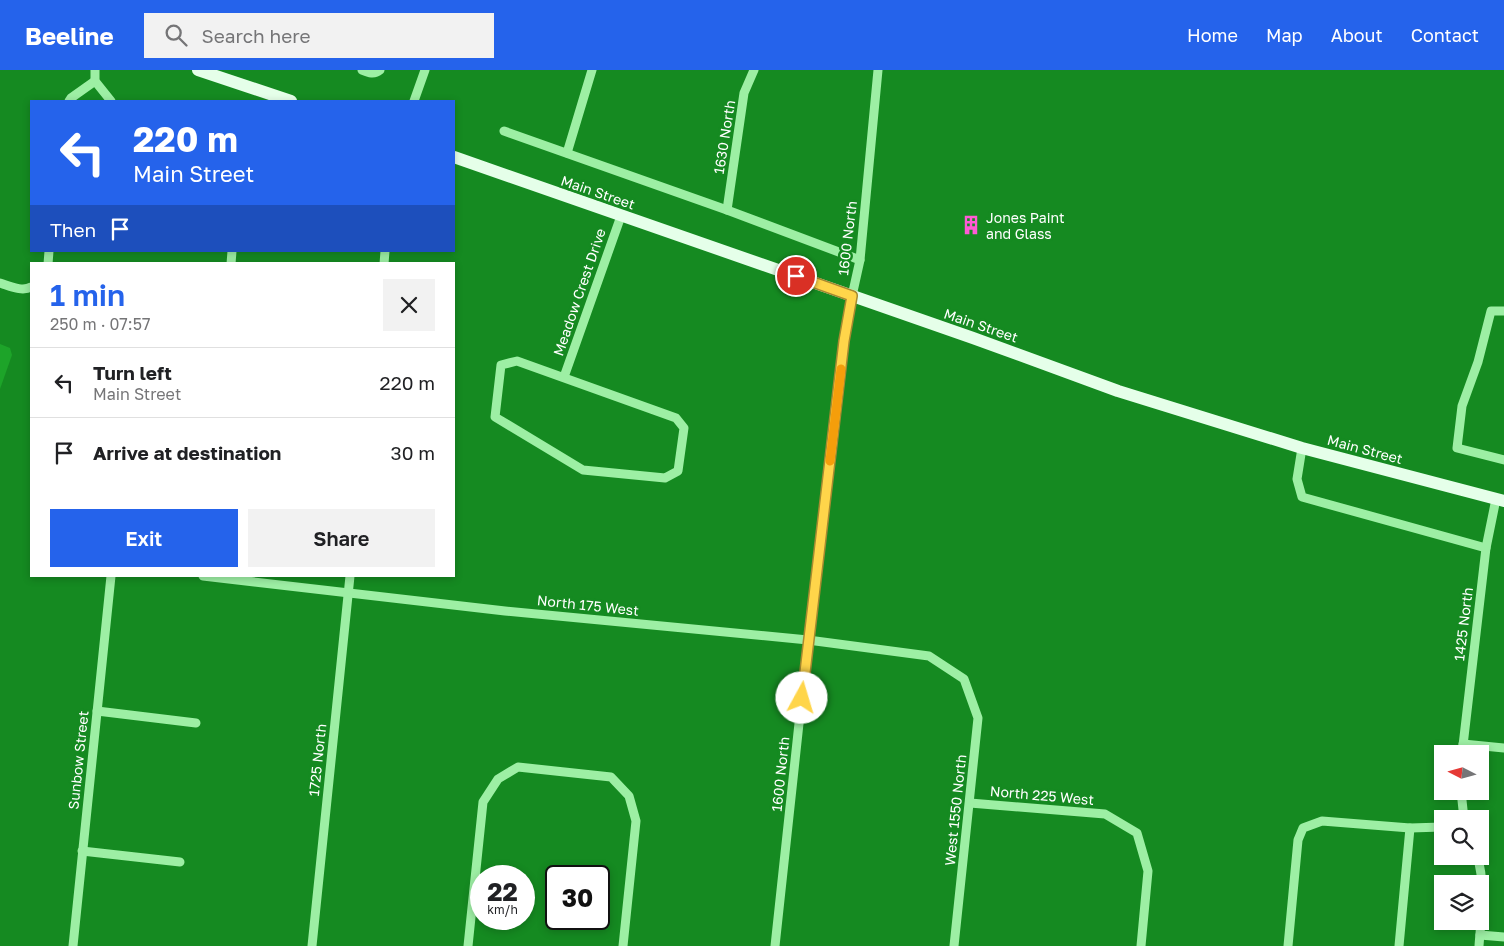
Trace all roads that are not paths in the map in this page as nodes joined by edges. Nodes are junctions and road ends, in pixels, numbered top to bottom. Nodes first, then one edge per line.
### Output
1 (95, 70) edge
2 (198, 70) edge
3 (362, 70) edge
4 (380, 70) edge
5 (426, 70) edge
6 (592, 70) edge
7 (754, 70) edge
8 (878, 70) edge
9 (95, 81) junction
10 (70, 100) edge
11 (110, 100) edge
12 (288, 100) edge
13 (414, 100) edge
14 (504, 131) dead end
15 (567, 154) junction
16 (455, 157) edge
17 (727, 210) junction
18 (621, 216) junction
19 (860, 260) junction
20 (0, 283) edge
21 (30, 288) edge
22 (852, 296) junction
23 (1504, 311) edge
24 (564, 377) junction
25 (1302, 448) junction
26 (1504, 460) edge
27 (1500, 500) edge
28 (1486, 548) junction
29 (111, 577) edge
30 (212, 577) edge
31 (350, 577) edge
32 (348, 593) junction
33 (808, 640) junction
34 (964, 679) joint
35 (97, 711) junction
36 (196, 723) dead end
37 (1463, 745) edge
38 (1489, 748) edge
39 (1504, 748) edge
40 (970, 802) junction
41 (1410, 828) junction
42 (1434, 828) edge
43 (82, 851) junction
44 (180, 862) dead end
45 (1480, 865) edge
46 (1480, 935) junction
47 (1504, 937) edge
48 (72, 946) edge
49 (312, 946) edge
50 (468, 946) edge
51 (623, 946) edge
52 (775, 946) edge
53 (954, 946) edge
54 (1141, 946) edge
55 (1288, 946) edge
56 (1399, 946) edge
57 (1479, 946) edge

1 - 9 street
2 - 12 main road
3 - 4 street
5 - 13 street
6 - 15 street
7 - 17 street, 1630 North
8 - 19 street, 1600 North
9 - 10 street
9 - 11 street
14 - 15 street
15 - 17 street
16 - 18 main road, Main Street
17 - 19 street
18 - 22 main road, Main Street
18 - 24 street, Meadow Crest Drive
19 - 22 street, 1600 North
20 - 21 street
22 - 25 main road, Main Street
22 - 33 street, 1600 North
23 - 26 street
24 - 24 street
25 - 27 main road, Main Street
25 - 28 street
27 - 28 street, 1425 North
28 - 37 street, 1425 North
29 - 35 street, Sunbow Street
30 - 32 street, North 175 West
31 - 32 street, 1725 North
32 - 33 street, North 175 West
32 - 49 street, 1725 North
33 - 34 street, North 175 West
33 - 52 street, 1600 North
34 - 40 street, West 1550 North
35 - 36 street
35 - 43 street, Sunbow Street
38 - 39 street
40 - 53 street, West 1550 North
40 - 54 street, North 225 West
41 - 42 street
41 - 55 street
41 - 56 street
43 - 44 street
43 - 48 street, Sunbow Street
45 - 46 street
46 - 47 street
46 - 57 street
50 - 51 street

